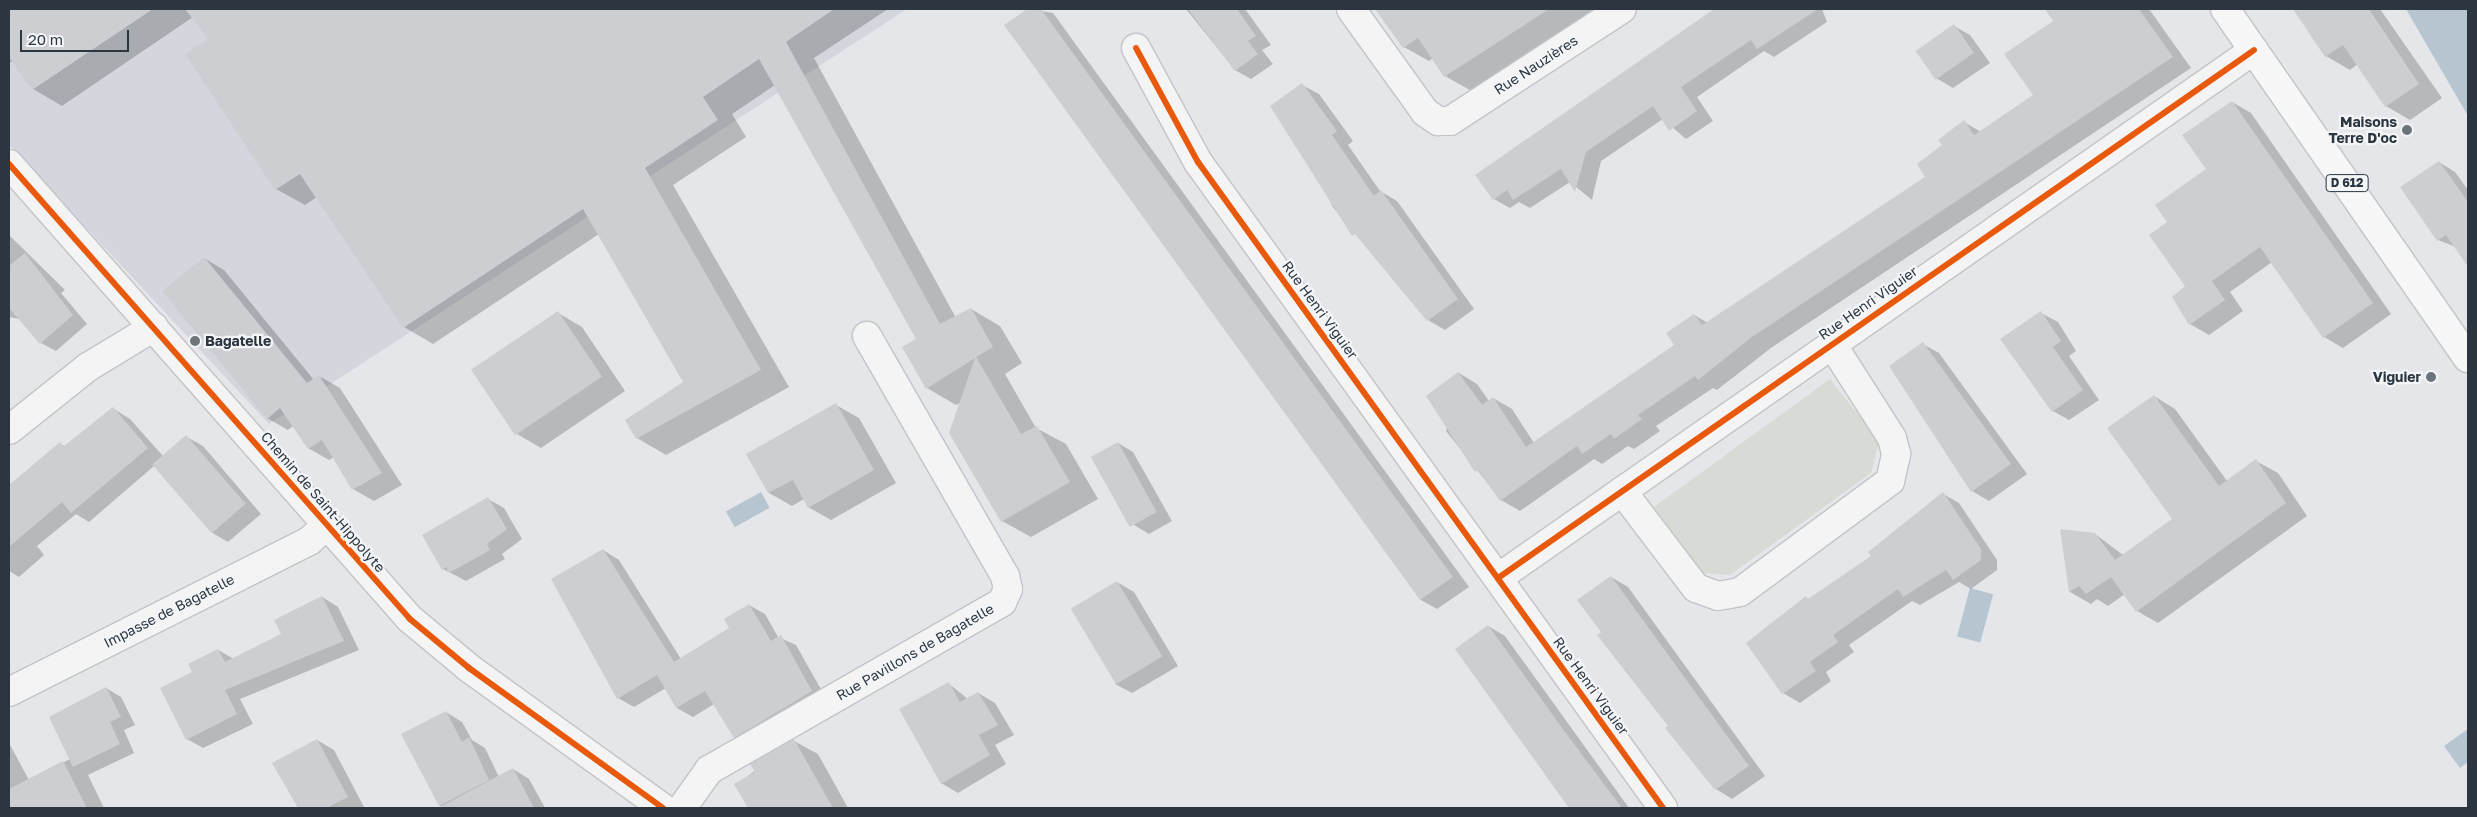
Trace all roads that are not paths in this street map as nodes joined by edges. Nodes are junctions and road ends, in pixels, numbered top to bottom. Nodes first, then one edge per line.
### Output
1 (1351, 9) edge
2 (1622, 9) edge
3 (2225, 9) edge
4 (1136, 48) dead end
5 (2254, 50) junction
6 (9, 164) edge
7 (154, 327) junction
8 (867, 336) dead end
9 (1832, 344) junction
10 (2468, 358) edge
11 (9, 429) edge
12 (1622, 491) junction
13 (326, 526) junction
14 (1498, 578) junction
15 (9, 692) edge
16 (663, 808) edge
17 (682, 808) edge
18 (1663, 808) edge

1 - 2 street, Rue Nauzières
3 - 5 main road, D 612
4 - 14 street, Rue Henri Viguier
5 - 9 street, Rue Henri Viguier
5 - 10 main road, D 612
6 - 7 street, Chemin de Saint-Hippolyte
7 - 11 street
7 - 13 street, Chemin de Saint-Hippolyte
8 - 17 street, Rue Pavillons de Bagatelle
9 - 12 street, Rue Henri Viguier
9 - 12 street
12 - 14 street, Rue Henri Viguier
13 - 15 street, Impasse de Bagatelle
13 - 16 street, Chemin de Saint-Hippolyte
14 - 18 street, Rue Henri Viguier

